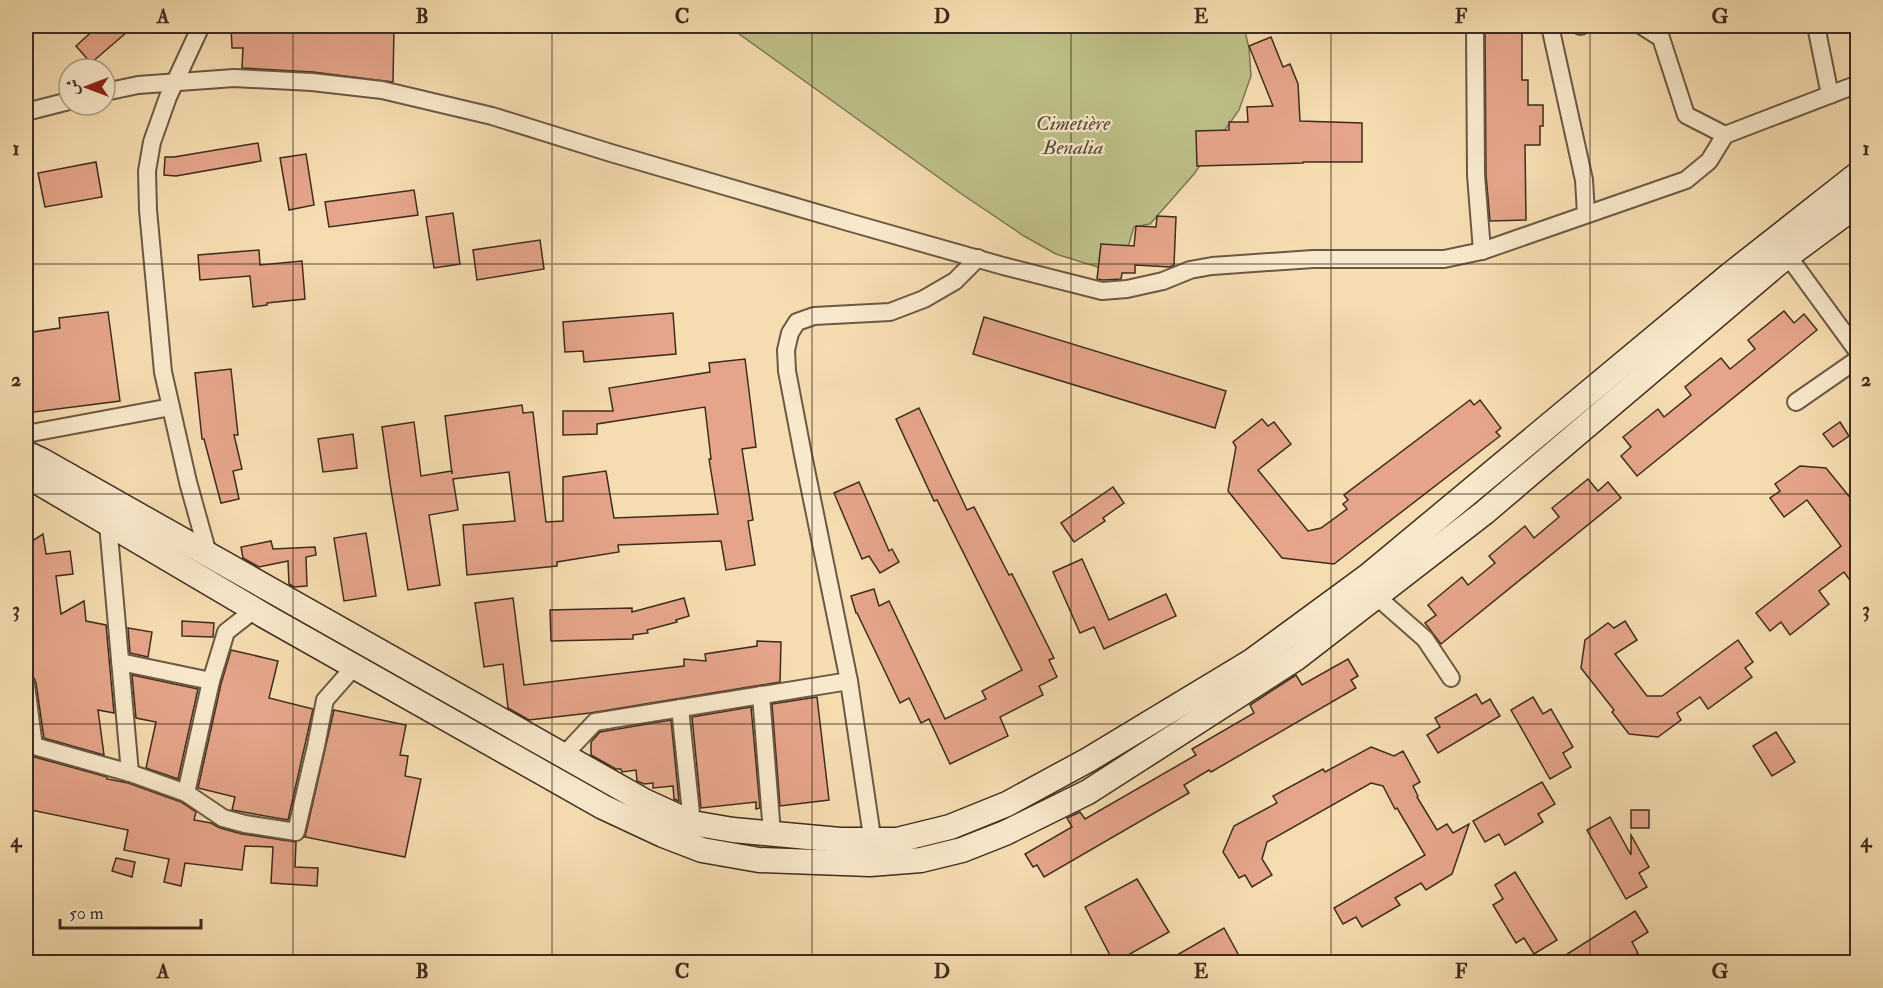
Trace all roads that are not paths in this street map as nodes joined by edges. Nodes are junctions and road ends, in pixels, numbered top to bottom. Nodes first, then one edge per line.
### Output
1 (201, 26) edge
2 (1475, 26) edge
3 (1550, 26) edge
4 (1642, 26) edge
5 (1816, 26) edge
6 (175, 82) junction
7 (1857, 84) edge
8 (117, 89) edge
9 (1830, 96) junction
10 (57, 104) edge
11 (26, 112) edge
12 (1725, 135) junction
13 (1857, 174) edge
14 (1857, 204) edge
15 (1586, 214) junction
16 (1482, 251) junction
17 (1788, 256) junction
18 (978, 258) junction
19 (1857, 352) edge
20 (1857, 359) edge
21 (1796, 402) dead end
22 (171, 407) junction
23 (26, 434) edge
24 (26, 453) edge
25 (26, 475) edge
26 (108, 524) junction
27 (208, 554) junction
28 (1376, 596) junction
29 (254, 610) junction
30 (120, 662) junction
31 (354, 667) junction
32 (1451, 678) dead end
33 (211, 681) junction
34 (849, 681) junction
35 (26, 686) edge
36 (761, 696) junction
37 (680, 708) junction
38 (563, 756) junction
39 (130, 773) junction
40 (186, 793) junction
41 (692, 823) junction
42 (772, 833) junction
43 (873, 840) junction
44 (876, 863) junction

1 - 6 street
2 - 16 street
3 - 15 street
4 - 12 street
5 - 9 street
6 - 8 street
6 - 18 street
6 - 22 street
7 - 9 street
9 - 12 street
10 - 11 street
12 - 15 street
13 - 43 street
14 - 17 street
15 - 16 street
16 - 18 street
17 - 19 street
17 - 28 street
18 - 34 street
20 - 21 street
22 - 23 street
22 - 27 street
24 - 27 street
25 - 26 street
26 - 29 street
26 - 30 street
27 - 38 street
28 - 32 street
28 - 44 street
29 - 31 street
29 - 33 street
30 - 33 street
30 - 39 street
31 - 40 street
31 - 44 street
33 - 40 street
34 - 36 street
34 - 43 street
35 - 39 street
36 - 37 street
36 - 42 street
37 - 38 street
37 - 41 street
38 - 41 street
39 - 40 street
41 - 42 street
42 - 43 street
43 - 44 street

